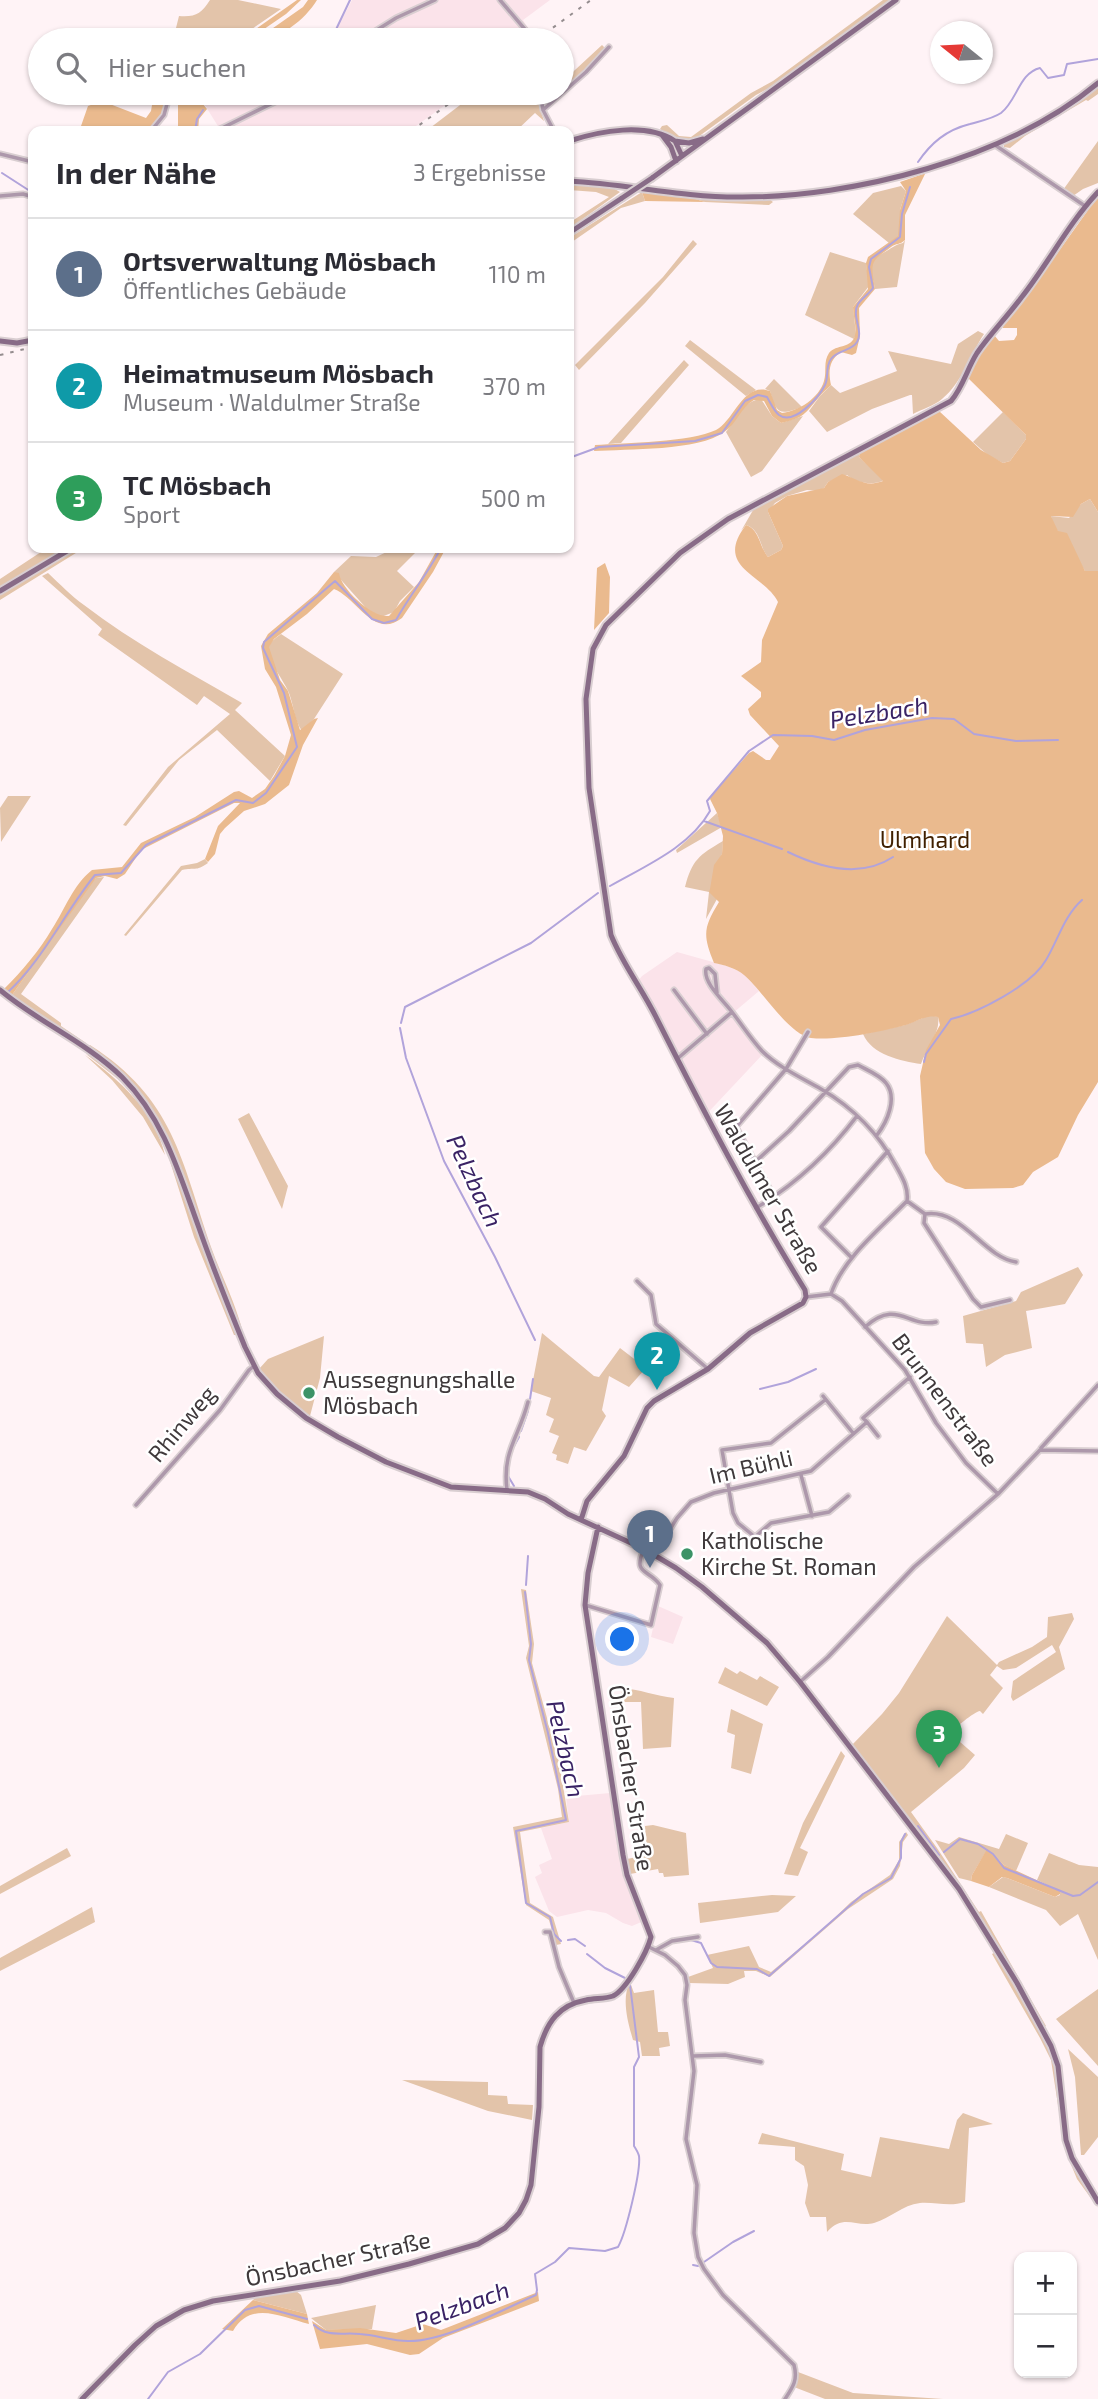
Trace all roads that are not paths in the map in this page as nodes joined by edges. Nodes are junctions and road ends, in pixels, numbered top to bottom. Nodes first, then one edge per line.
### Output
1 (435, 0) edge
2 (500, 0) edge
3 (895, 0) edge
4 (380, 28) edge
5 (524, 28) edge
6 (609, 47) dead end
7 (574, 83) edge
8 (1098, 83) edge
9 (167, 105) edge
10 (269, 105) edge
11 (542, 105) edge
12 (549, 105) edge
13 (543, 110) junction
14 (155, 126) edge
15 (226, 126) edge
16 (551, 126) edge
17 (662, 135) junction
18 (706, 139) junction
19 (574, 140) edge
20 (675, 141) junction
21 (995, 145) junction
22 (0, 154) edge
23 (682, 156) junction
24 (28, 161) edge
25 (676, 161) junction
26 (574, 182) edge
27 (1098, 192) edge
28 (0, 195) edge
29 (28, 196) edge
30 (1085, 206) junction
31 (574, 230) edge
32 (0, 341) edge
33 (28, 341) edge
34 (64, 553) edge
35 (0, 591) edge
36 (0, 990) edge
37 (674, 990) dead end
38 (717, 993) junction
39 (732, 1012) junction
40 (808, 1032) dead end
41 (707, 1034) junction
42 (677, 1059) junction
43 (786, 1069) junction
44 (825, 1091) junction
45 (857, 1116) junction
46 (877, 1135) junction
47 (888, 1151) junction
48 (755, 1162) junction
49 (774, 1197) junction
50 (907, 1201) junction
51 (755, 1208) junction
52 (925, 1214) junction
53 (853, 1258) junction
54 (1016, 1262) dead end
55 (638, 1281) dead end
56 (831, 1294) junction
57 (806, 1297) junction
58 (1010, 1300) dead end
59 (936, 1322) dead end
60 (865, 1327) junction
61 (254, 1366) junction
62 (708, 1369) junction
63 (910, 1377) junction
64 (1098, 1385) edge
65 (528, 1402) dead end
66 (867, 1422) junction
67 (853, 1433) junction
68 (878, 1436) dead end
69 (1040, 1450) junction
70 (1098, 1451) edge
71 (801, 1475) junction
72 (730, 1489) junction
73 (507, 1490) junction
74 (998, 1494) junction
75 (848, 1496) dead end
76 (136, 1505) dead end
77 (812, 1516) junction
78 (581, 1520) junction
79 (598, 1527) junction
80 (644, 1549) junction
81 (654, 1555) junction
82 (585, 1605) junction
83 (800, 1682) junction
84 (545, 1932) dead end
85 (698, 1937) dead end
86 (649, 1947) junction
87 (656, 1950) junction
88 (574, 2003) junction
89 (693, 2056) junction
90 (761, 2062) dead end
91 (1098, 2202) edge
92 (82, 2399) edge
93 (785, 2399) edge

1 - 4 street
2 - 5 street
3 - 18 street
6 - 7 street
8 - 21 street
9 - 14 street
10 - 15 street
11 - 13 street
12 - 13 street
13 - 16 street
17 - 19 street
17 - 20 street
17 - 25 street
18 - 20 street
18 - 23 street
20 - 23 street
21 - 26 street
21 - 30 street
22 - 24 street
23 - 25 street
25 - 31 street, bridge
27 - 30 street, Waldulmer Straße
28 - 29 street
30 - 42 street, Waldulmer Straße
32 - 33 street
34 - 35 street
36 - 61 street
37 - 41 street
38 - 38 street
38 - 39 street
39 - 41 street
39 - 43 street
40 - 43 street
41 - 42 street
42 - 51 street, Waldulmer Straße
43 - 44 street
43 - 48 street
44 - 45 street
44 - 46 street
44 - 48 street
45 - 46 street
45 - 49 street
46 - 47 street
47 - 50 street
47 - 53 street
48 - 49 street
49 - 51 street
50 - 52 street
50 - 53 street
51 - 57 street, Waldulmer Straße
52 - 54 street
52 - 58 street
53 - 56 street
55 - 62 street
56 - 57 street
56 - 60 street, Brunnenstraße
57 - 62 street, Waldulmer Straße
59 - 60 street, Brunnenstraße
60 - 63 street, Brunnenstraße
61 - 73 street
61 - 76 street, Rhinweg
62 - 78 street, Waldulmer Straße
63 - 66 street, Im Bühli
63 - 74 street, Brunnenstraße
64 - 69 street
65 - 73 street
66 - 67 street, Im Bühli
66 - 68 street
67 - 71 street, Im Bühli
67 - 72 street
69 - 70 street
69 - 74 street
71 - 72 street, Im Bühli
71 - 77 street
72 - 77 street
72 - 81 street, Im Bühli
73 - 78 street
74 - 83 street
75 - 77 street
78 - 79 street
79 - 80 street
79 - 82 street, Önsbacher Straße
80 - 81 street
80 - 82 street
81 - 83 street
82 - 86 street, Önsbacher Straße
83 - 91 street
84 - 88 street
85 - 87 street
86 - 87 street
86 - 88 street, Önsbacher Straße
87 - 89 street
88 - 92 street, Önsbacher Straße
89 - 90 street
89 - 93 street

